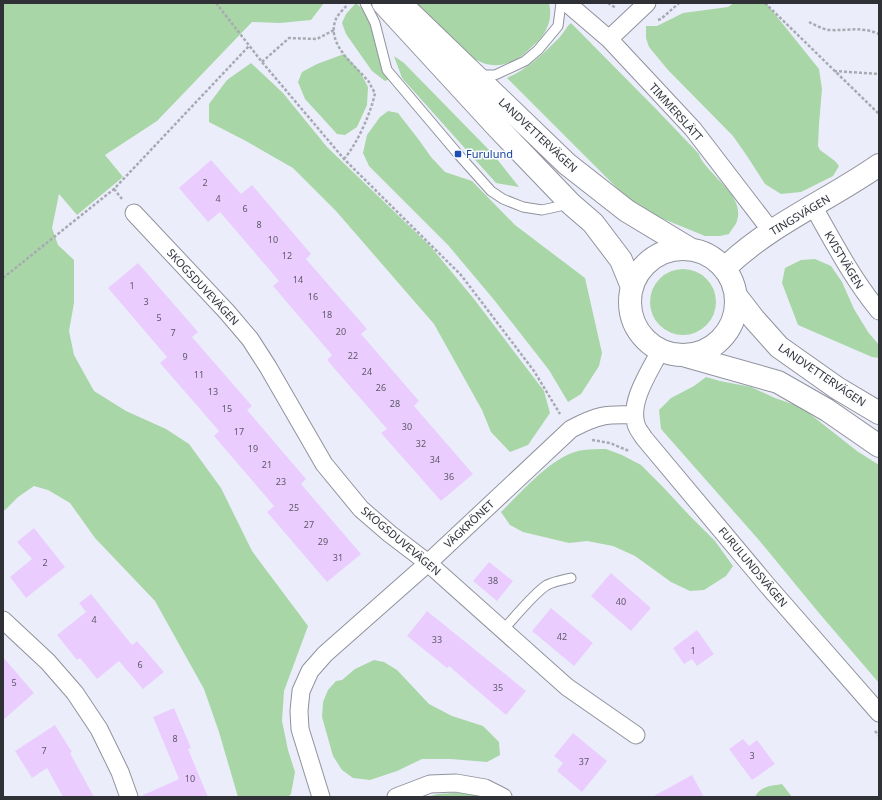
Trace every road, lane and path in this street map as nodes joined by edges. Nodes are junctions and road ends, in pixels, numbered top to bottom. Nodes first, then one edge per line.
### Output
1 (216, 3) edge
2 (365, 3) edge
3 (383, 3) edge
4 (400, 3) edge
5 (561, 3) edge
6 (567, 3) edge
7 (647, 3) edge
8 (765, 3) edge
9 (347, 5) dead end
10 (809, 22) dead end
11 (334, 30) junction
12 (879, 34) edge
13 (609, 39) junction
14 (249, 46) junction
15 (262, 62) junction
16 (834, 71) junction
17 (473, 74) junction
18 (879, 74) edge
19 (879, 114) edge
20 (344, 159) junction
21 (879, 166) edge
22 (571, 204) junction
23 (813, 206) junction
24 (134, 213) dead end
25 (772, 232) junction
26 (690, 249) junction
27 (725, 268) junction
28 (3, 278) edge
29 (632, 287) junction
30 (737, 297) junction
31 (879, 311) edge
32 (660, 351) junction
33 (683, 356) junction
34 (879, 413) edge
35 (634, 416) junction
36 (571, 429) junction
37 (879, 446) edge
38 (630, 451) dead end
39 (428, 563) junction
40 (572, 578) dead end
41 (3, 620) edge
42 (503, 630) junction
43 (879, 713) edge
44 (874, 730) dead end
45 (636, 735) dead end
46 (879, 736) edge
47 (129, 797) edge
48 (322, 797) edge
49 (396, 797) edge
50 (503, 797) edge

1 - 14 path
2 - 22 lane
3 - 22 street, LANDVETTERVÄGEN
4 - 17 street, LANDVETTERVÄGEN
5 - 17 lane
6 - 13 street, TIMMERSLÄTT
7 - 13 street
8 - 16 path
9 - 11 path
10 - 12 path
11 - 15 path
11 - 20 path
13 - 25 street, TIMMERSLÄTT
14 - 15 path
14 - 28 path
15 - 20 path
16 - 18 path
16 - 19 path
17 - 26 street, LANDVETTERVÄGEN
20 - 36 path
21 - 23 street, TINGSVÄGEN
22 - 29 street, LANDVETTERVÄGEN
23 - 25 street, TINGSVÄGEN
23 - 31 street, KVISTVÄGEN
24 - 39 street, SKOGSDUVEVÄGEN
25 - 27 street, TINGSVÄGEN
26 - 27 street
26 - 29 street
27 - 30 street
29 - 32 street
30 - 33 street
30 - 34 street, LANDVETTERVÄGEN
32 - 33 street
32 - 35 street
33 - 37 street
35 - 36 street, VÄGKRÖNET
35 - 43 street, FURULUNDSVÄGEN
36 - 38 path
36 - 39 street, VÄGKRÖNET
39 - 42 street, SKOGSDUVEVÄGEN
39 - 48 street, VÄGKRÖNET
40 - 42 lane
41 - 47 street
42 - 45 street, SKOGSDUVEVÄGEN
44 - 46 path
49 - 50 street

